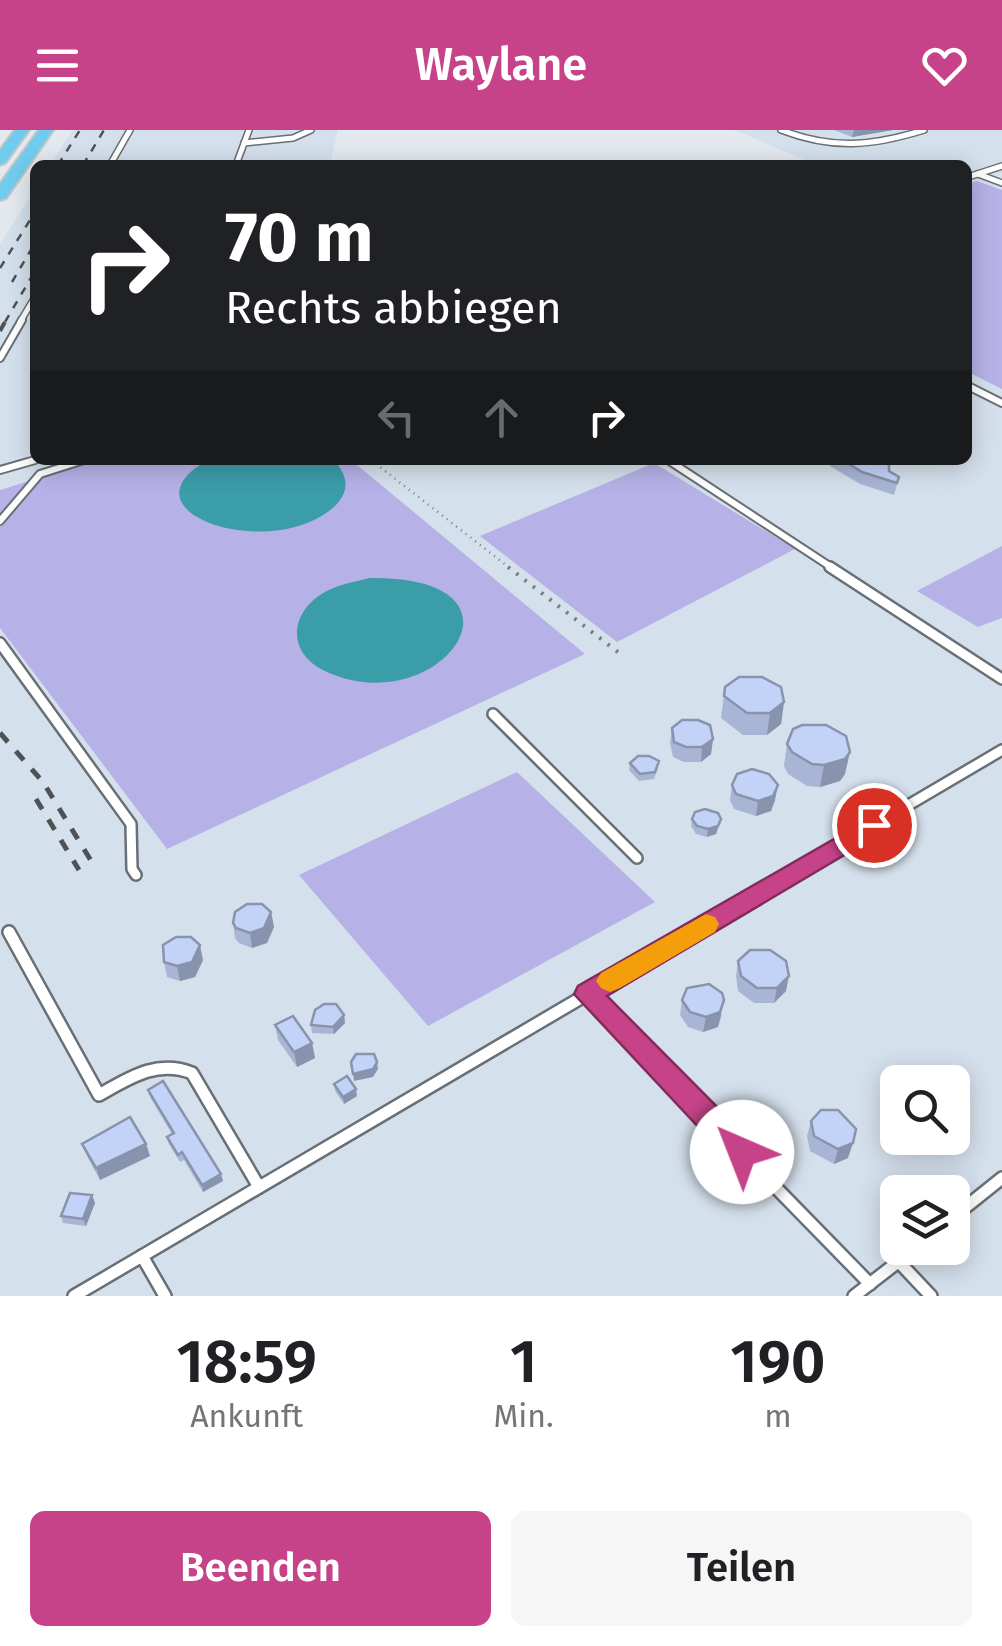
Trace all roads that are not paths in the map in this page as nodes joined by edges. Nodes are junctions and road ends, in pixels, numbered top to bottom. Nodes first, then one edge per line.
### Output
1 (22, 130) edge
2 (46, 130) edge
3 (130, 130) edge
4 (249, 130) edge
5 (279, 130) edge
6 (310, 130) edge
7 (782, 130) edge
8 (924, 130) edge
9 (276, 140) junction
10 (244, 143) junction
11 (0, 160) edge
12 (113, 160) edge
13 (238, 160) edge
14 (1002, 166) edge
15 (978, 174) junction
16 (972, 176) edge
17 (1002, 183) edge
18 (0, 195) edge
19 (30, 305) edge
20 (0, 358) edge
21 (972, 388) edge
22 (1002, 403) edge
23 (30, 461) edge
24 (68, 465) edge
25 (676, 465) edge
26 (0, 470) edge
27 (0, 521) edge
28 (0, 642) edge
29 (1002, 679) edge
30 (493, 714) dead end
31 (1002, 750) edge
32 (637, 858) dead end
33 (136, 875) dead end
34 (9, 932) dead end
35 (588, 994) junction
36 (1002, 1178) edge
37 (259, 1187) junction
38 (970, 1204) edge
39 (142, 1256) junction
40 (894, 1265) edge
41 (901, 1265) edge
42 (870, 1284) junction
43 (74, 1296) edge
44 (164, 1296) edge
45 (854, 1296) edge
46 (931, 1296) edge

1 - 11 highway
2 - 18 highway
3 - 12 lane
4 - 10 lane
5 - 9 lane
6 - 9 lane
7 - 8 lane
9 - 10 lane
10 - 13 lane
14 - 15 lane
15 - 16 lane
15 - 17 lane
19 - 20 lane
21 - 22 lane
23 - 26 lane
24 - 27 lane
25 - 29 lane
28 - 33 lane
30 - 32 lane
31 - 35 lane
34 - 37 lane
35 - 37 lane
35 - 42 lane
36 - 38 lane
37 - 39 lane
39 - 43 lane
39 - 44 lane
40 - 42 lane
41 - 46 lane
42 - 45 lane

